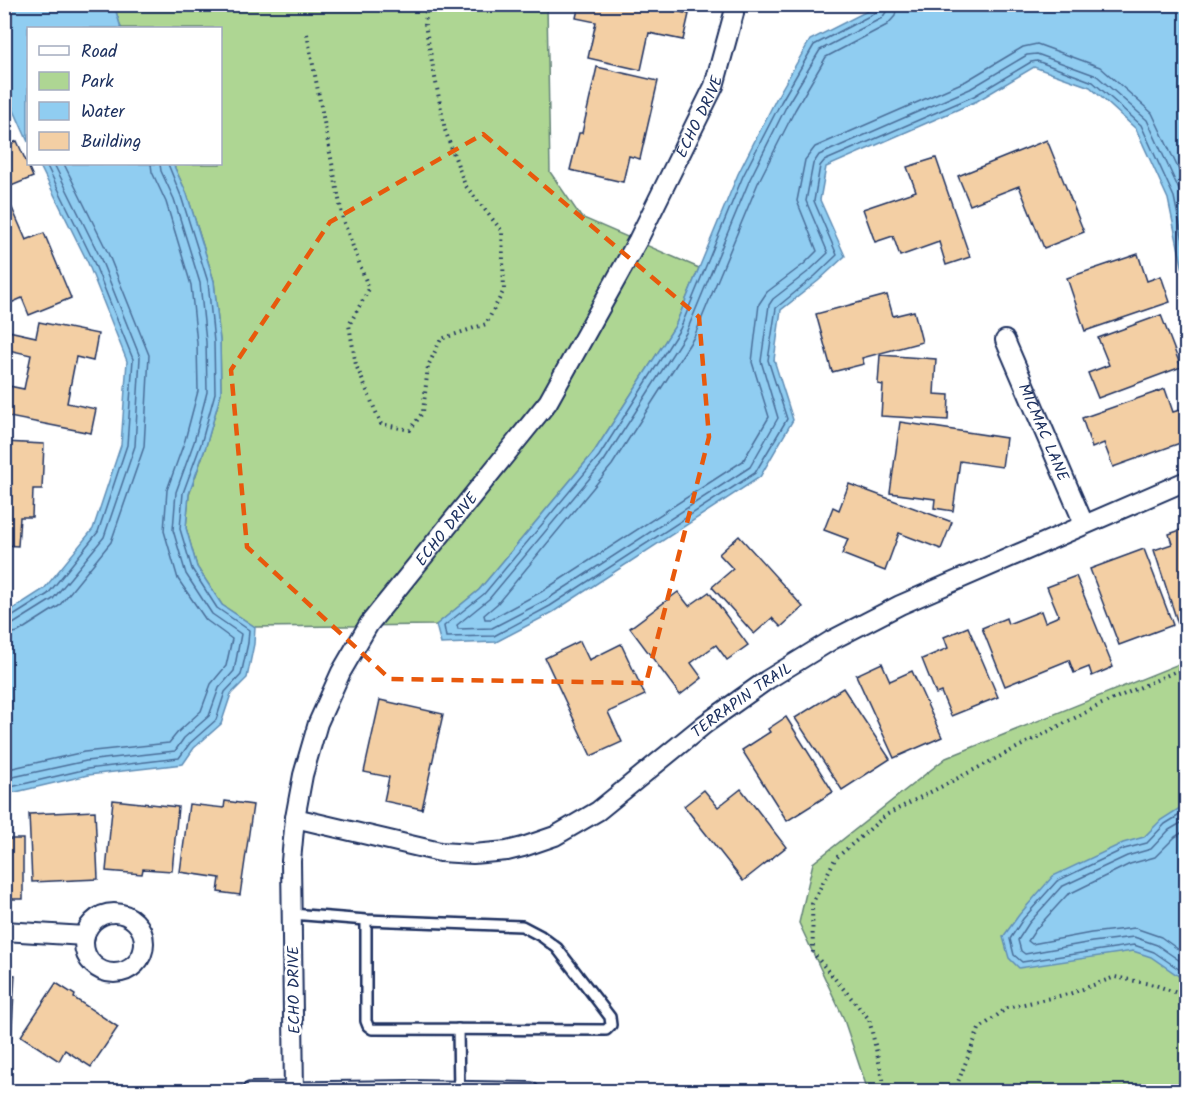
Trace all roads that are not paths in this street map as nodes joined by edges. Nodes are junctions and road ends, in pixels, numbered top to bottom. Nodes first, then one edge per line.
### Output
1 (734, 4) edge
2 (1005, 340) dead end
3 (1186, 481) edge
4 (1084, 525) junction
5 (295, 818) junction
6 (292, 914) junction
7 (366, 920) junction
8 (4, 931) edge
9 (84, 936) dead end
10 (458, 1029) junction
11 (294, 1091) edge
12 (459, 1091) edge
13 (251, 1092) edge
14 (530, 1092) edge

1 - 5 street, ECHO DRIVE
2 - 4 street, MICMAC LANE
3 - 4 street, TERRAPIN TRAIL
4 - 5 street, TERRAPIN TRAIL
5 - 6 street, ECHO DRIVE
6 - 7 lane
6 - 11 street, ECHO DRIVE
7 - 10 lane
7 - 10 lane
8 - 9 street
10 - 12 lane
11 - 12 street
11 - 13 street
12 - 14 street

